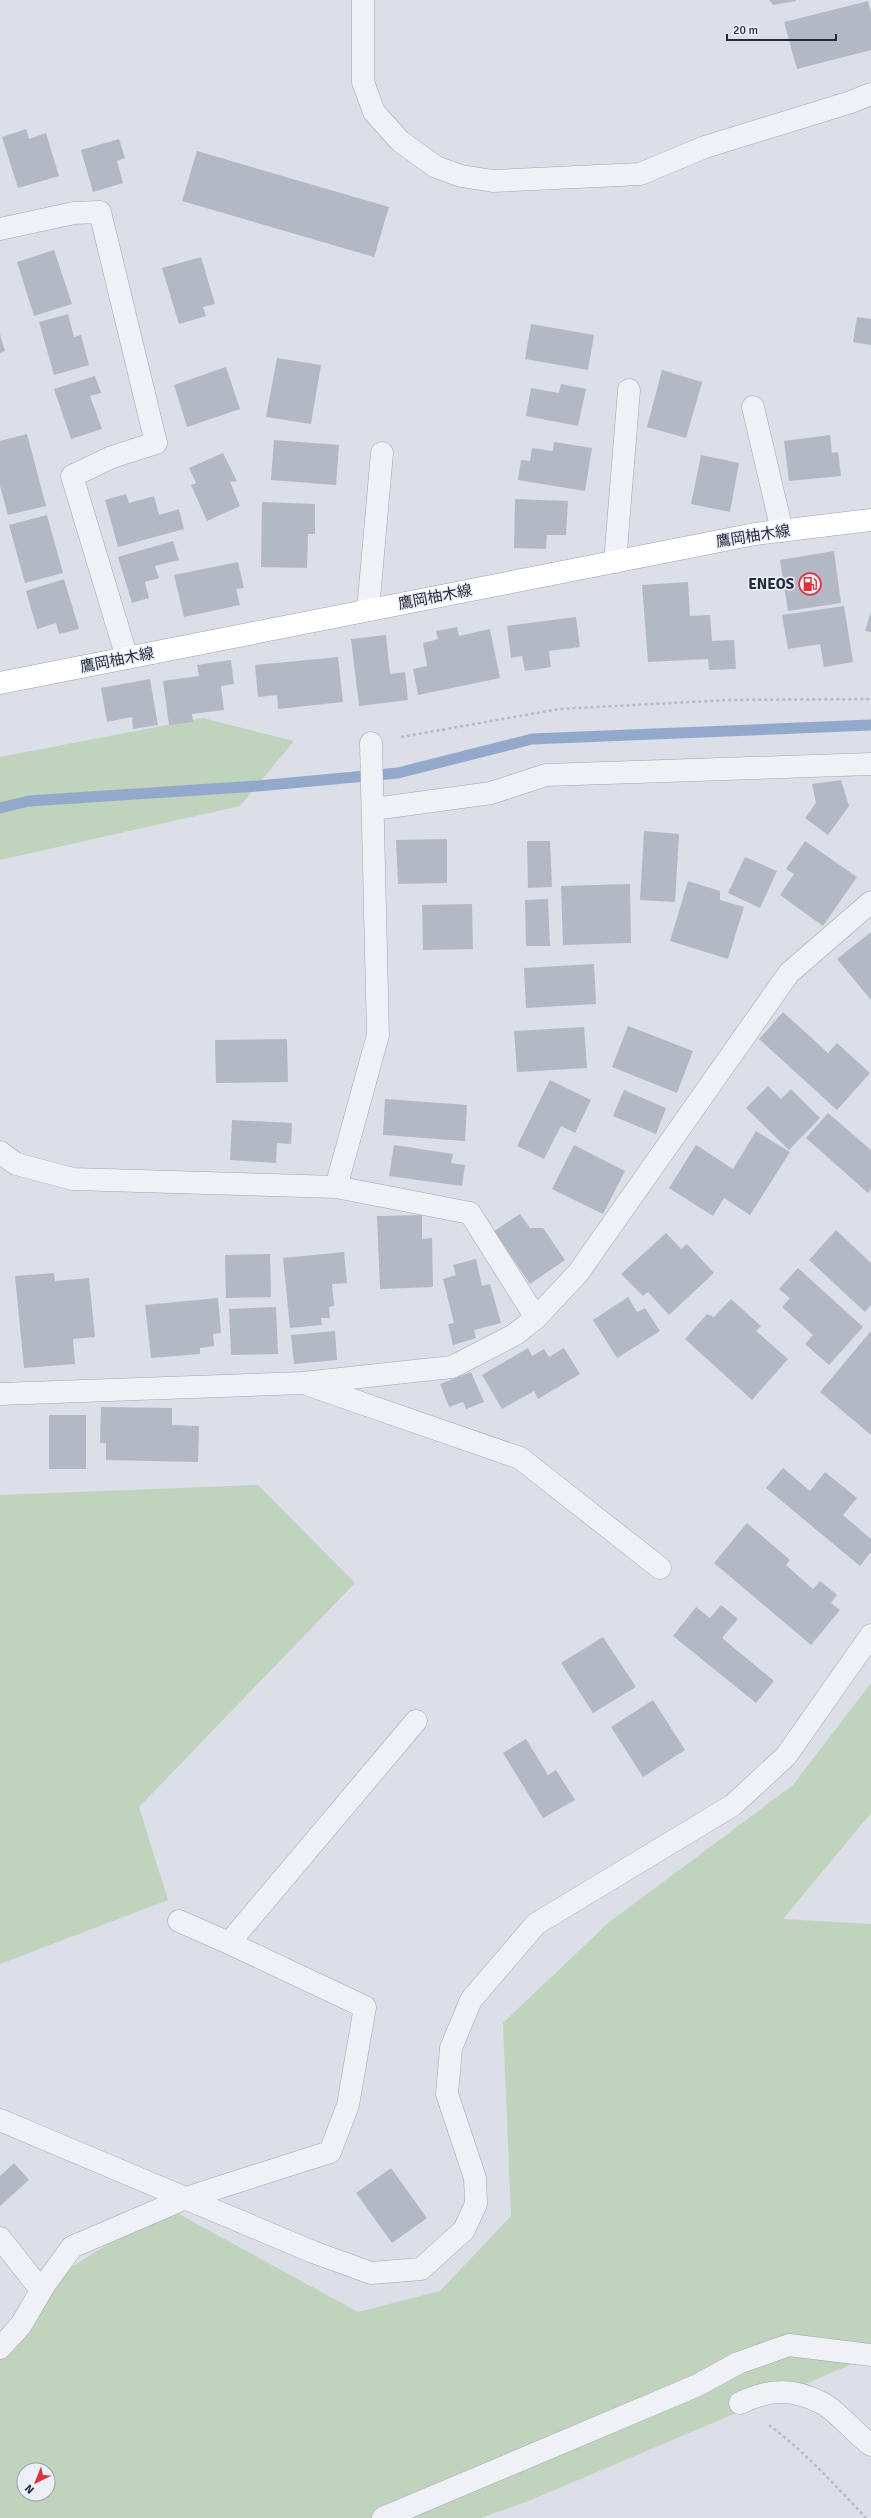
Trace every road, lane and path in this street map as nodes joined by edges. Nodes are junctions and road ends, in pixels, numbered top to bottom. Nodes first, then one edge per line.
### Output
1 (363, 0) edge
2 (871, 94) edge
3 (0, 229) edge
4 (629, 390) dead end
5 (753, 407) dead end
6 (382, 453) dead end
7 (871, 520) edge
8 (782, 530) junction
9 (615, 562) junction
10 (368, 610) junction
11 (127, 658) junction
12 (0, 683) edge
13 (871, 699) edge
14 (371, 743) joint
15 (871, 764) edge
16 (374, 809) junction
17 (871, 902) edge
18 (0, 1152) edge
19 (336, 1187) junction
20 (536, 1318) junction
21 (303, 1383) junction
22 (0, 1394) edge
23 (660, 1568) dead end
24 (871, 1635) edge
25 (416, 1721) dead end
26 (179, 1921) dead end
27 (229, 1943) junction
28 (0, 2120) edge
29 (186, 2198) junction
30 (0, 2238) edge
31 (41, 2290) junction
32 (0, 2348) edge
33 (871, 2355) edge
34 (740, 2404) joint
35 (871, 2445) edge
36 (383, 2518) edge
37 (866, 2518) edge

1 - 2 street
3 - 11 street
4 - 9 street
5 - 8 street
6 - 10 street
7 - 8 main road, 鷹岡柚木線
8 - 9 main road, 鷹岡柚木線
9 - 10 main road, 鷹岡柚木線
10 - 11 main road, 鷹岡柚木線
11 - 12 main road, 鷹岡柚木線
13 - 14 path
14 - 16 street
15 - 16 street
16 - 19 street
17 - 20 street
18 - 19 street
19 - 20 street
20 - 21 street
21 - 22 street
21 - 23 street
24 - 29 street
25 - 27 street
26 - 27 street
27 - 29 street
28 - 29 street
29 - 31 street
30 - 31 street
31 - 32 street
33 - 36 street
34 - 35 street
34 - 37 path

